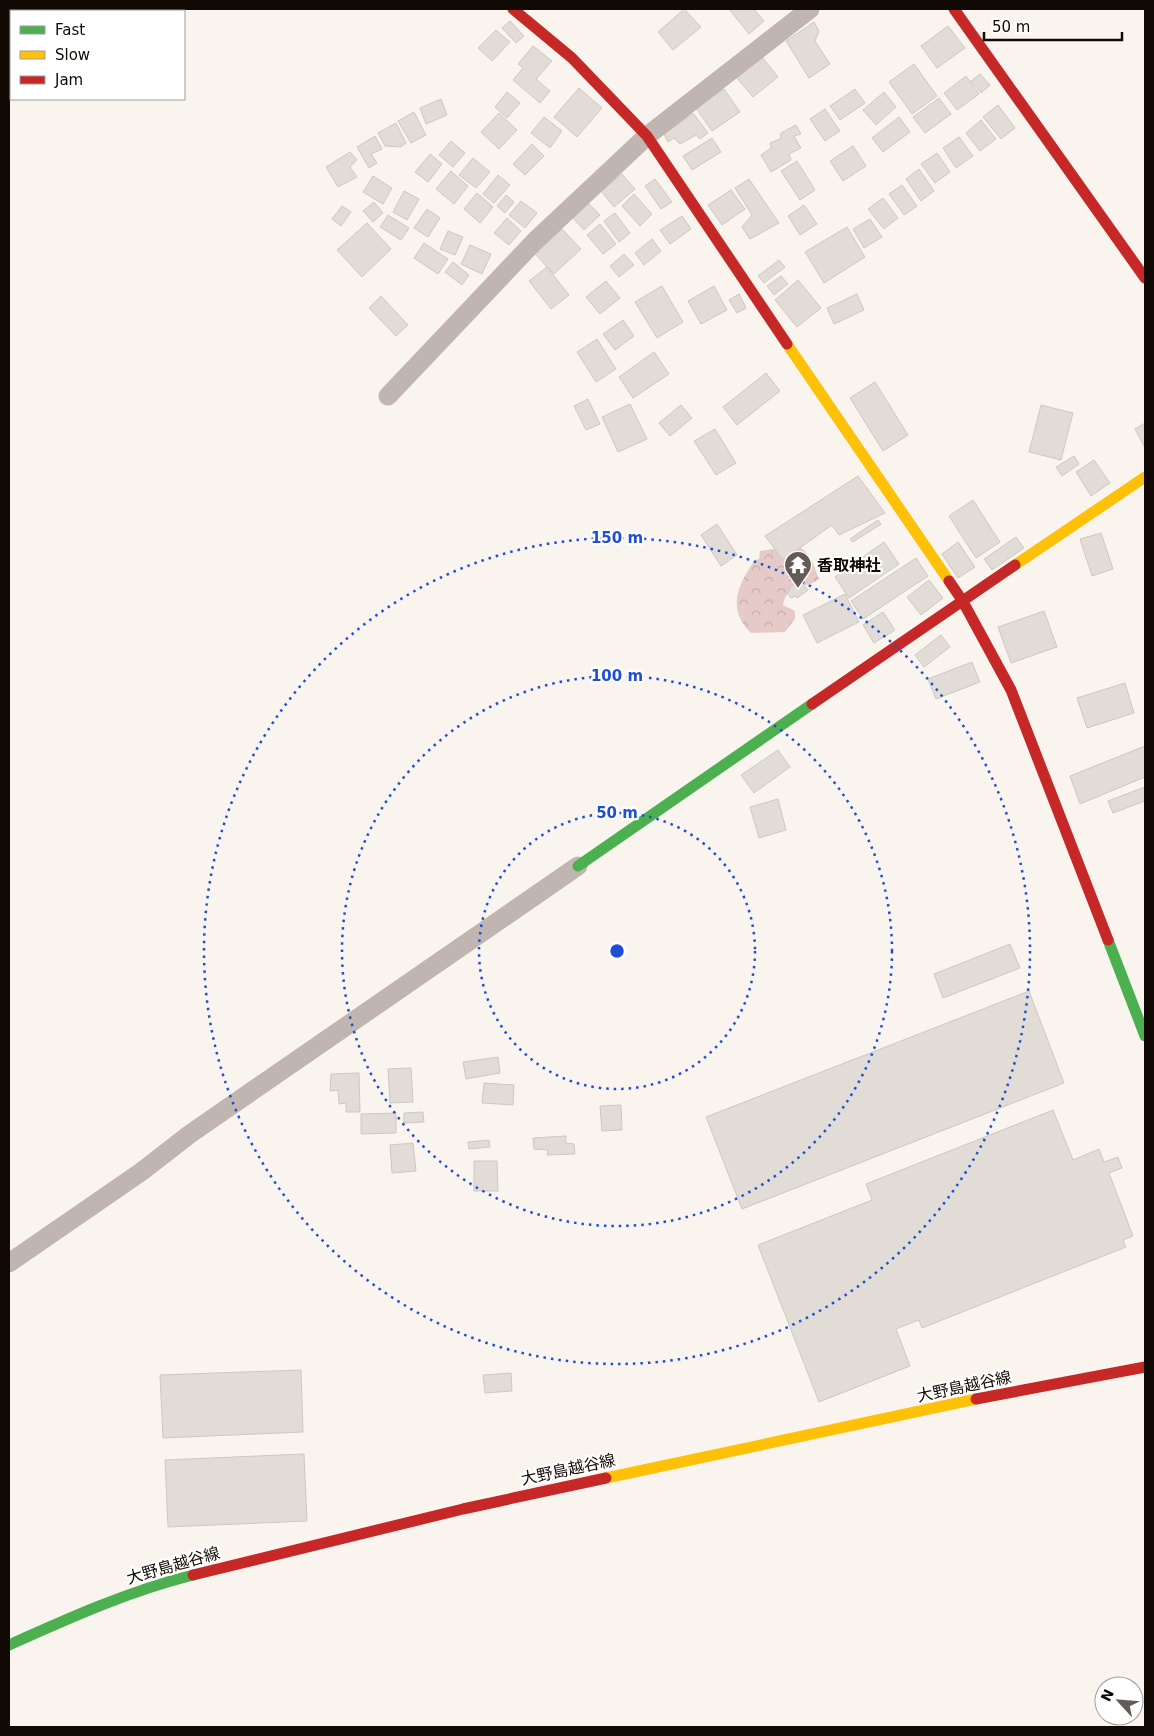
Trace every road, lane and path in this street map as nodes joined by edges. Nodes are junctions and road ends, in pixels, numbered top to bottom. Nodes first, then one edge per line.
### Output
1 (513, 9) edge
2 (810, 9) edge
3 (954, 9) edge
4 (647, 136) junction
5 (1145, 278) edge
6 (388, 396) dead end
7 (1145, 477) edge
8 (962, 600) junction
9 (578, 866) joint
10 (1145, 1036) edge
11 (9, 1263) edge
12 (1145, 1368) edge
13 (9, 1645) edge

1 - 4 street
2 - 4 street
3 - 5 street
4 - 6 street
4 - 8 street
7 - 8 street
8 - 9 street
8 - 10 street
9 - 11 street
12 - 13 street, 大野島越谷線

